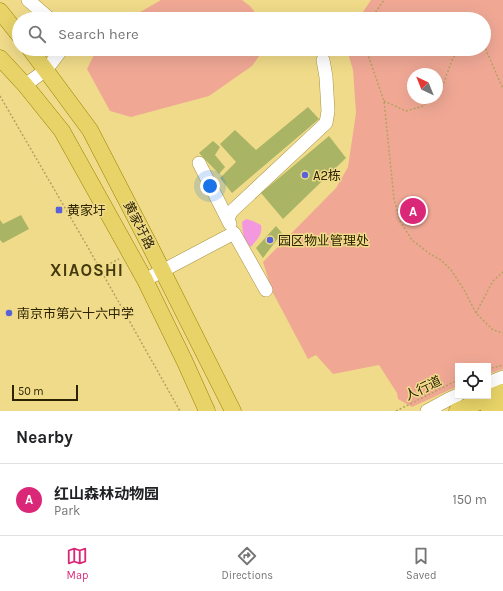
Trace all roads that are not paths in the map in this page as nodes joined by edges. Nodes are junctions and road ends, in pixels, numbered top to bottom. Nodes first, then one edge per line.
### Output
1 (28, 0) edge
2 (0, 11) edge
3 (42, 12) edge
4 (12, 26) edge
5 (35, 56) edge
6 (57, 56) edge
7 (0, 58) edge
8 (323, 60) dead end
9 (46, 70) junction
10 (26, 85) junction
11 (199, 163) dead end
12 (228, 218) dead end
13 (234, 233) junction
14 (162, 272) junction
15 (145, 280) junction
16 (266, 290) dead end
17 (503, 377) edge
18 (491, 382) edge
19 (503, 392) edge
20 (455, 396) edge
21 (503, 405) edge
22 (207, 411) edge
23 (233, 411) edge
24 (427, 411) edge
25 (457, 411) edge
26 (489, 411) edge

1 - 3 street
2 - 4 main road
5 - 9 main road, 黄家圩路
6 - 9 street
7 - 10 main road, 黄家圩路
8 - 12 street
9 - 10 street
9 - 14 main road, 黄家圩路
10 - 15 main road, 黄家圩路
11 - 13 street
13 - 14 street
13 - 16 street
14 - 15 street
14 - 23 main road, 黄家圩路
15 - 22 main road, 黄家圩路
17 - 18 street
19 - 25 main road
20 - 24 street
21 - 26 main road

